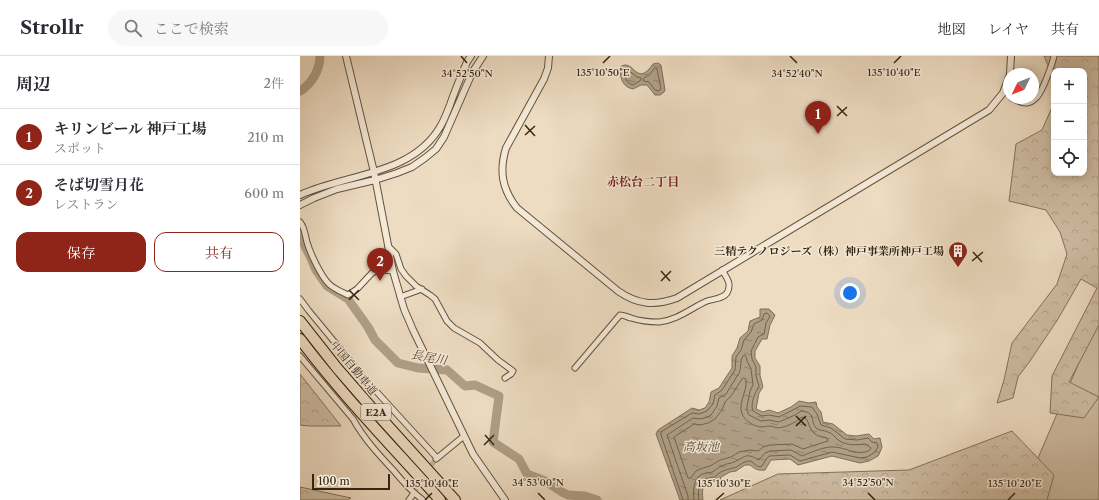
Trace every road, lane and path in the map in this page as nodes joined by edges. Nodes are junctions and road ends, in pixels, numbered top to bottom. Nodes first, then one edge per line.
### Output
1 (346, 56) edge
2 (471, 56) edge
3 (482, 56) edge
4 (549, 56) edge
5 (1012, 56) edge
6 (1054, 56) edge
7 (1010, 68) edge
8 (1039, 95) edge
9 (1003, 98) edge
10 (374, 172) junction
11 (375, 180) junction
12 (300, 195) edge
13 (300, 205) edge
14 (300, 222) edge
15 (388, 246) junction
16 (722, 270) junction
17 (392, 271) junction
18 (422, 289) junction
19 (400, 297) junction
20 (300, 299) edge
21 (300, 322) edge
22 (300, 339) edge
23 (300, 356) edge
24 (575, 368) dead end
25 (505, 378) dead end
26 (464, 436) junction
27 (414, 493) junction
28 (409, 500) edge
29 (424, 500) edge
30 (440, 500) edge
31 (455, 500) edge
32 (505, 500) edge

1 - 10 street
2 - 10 street
3 - 11 street
4 - 16 street
5 - 7 street
6 - 8 street
9 - 16 street
10 - 11 street
10 - 12 street
11 - 13 street
11 - 15 street
14 - 17 street
15 - 17 street
15 - 18 street
16 - 24 street
17 - 19 street
18 - 19 street
18 - 25 street
19 - 26 street
20 - 26 street
21 - 31 highway, 中国自動車道 / E2A
22 - 30 highway, E2A
23 - 27 street
26 - 32 street
27 - 28 street
27 - 29 street

